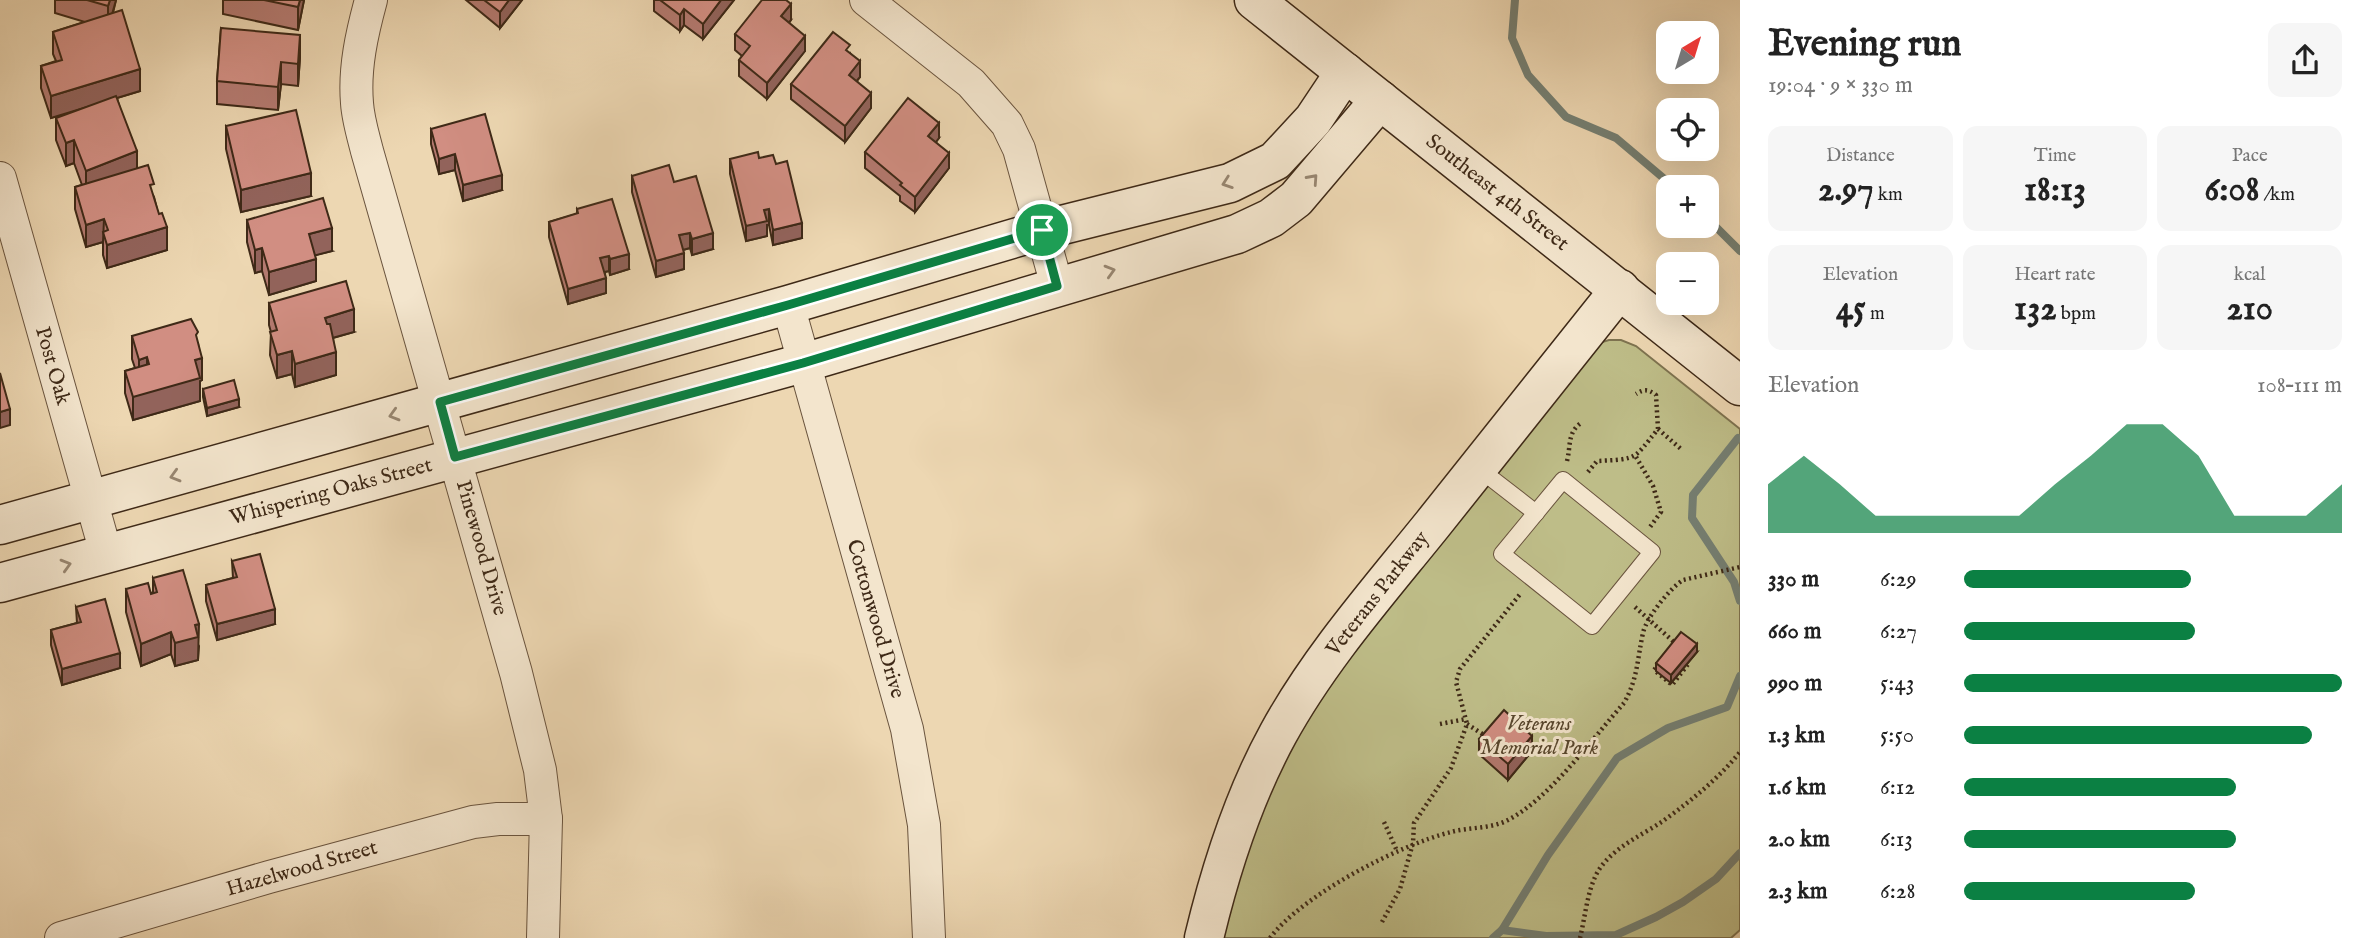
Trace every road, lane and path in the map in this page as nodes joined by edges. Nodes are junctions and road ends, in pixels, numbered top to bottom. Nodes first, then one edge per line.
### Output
1 (371, 0) edge
2 (866, 0) edge
3 (1254, 0) edge
4 (1345, 72) junction
5 (1380, 100) junction
6 (0, 178) edge
7 (1042, 230) junction
8 (1057, 286) junction
9 (1620, 289) junction
10 (788, 305) junction
11 (803, 363) junction
12 (1740, 386) edge
13 (1636, 394) dead end
14 (440, 402) junction
15 (1581, 423) dead end
16 (1658, 429) junction
17 (1681, 449) dead end
18 (455, 457) junction
19 (1636, 457) junction
20 (1478, 468) junction
21 (1568, 484) junction
22 (90, 500) junction
23 (1536, 513) junction
24 (0, 525) edge
25 (1639, 542) junction
26 (106, 554) junction
27 (1740, 567) edge
28 (1533, 578) junction
29 (0, 583) edge
30 (1649, 620) junction
31 (1668, 652) edge
32 (1661, 661) edge
33 (1689, 663) edge
34 (1467, 722) junction
35 (1440, 724) dead end
36 (1491, 740) edge
37 (1740, 752) edge
38 (546, 819) junction
39 (1384, 822) dead end
40 (1413, 843) junction
41 (1397, 851) junction
42 (1382, 922) dead end
43 (61, 938) edge
44 (543, 938) edge
45 (929, 938) edge
46 (1205, 938) edge
47 (1270, 938) edge
48 (1580, 938) edge

1 - 14 street, Pinewood Drive
2 - 7 street
3 - 4 street, Southeast 4th Street
4 - 5 street, Southeast 4th Street
4 -> 7 street
8 -> 5 street, Whispering Oaks Street
5 - 9 street, Southeast 4th Street
6 - 22 street, Post Oak
7 - 8 street
7 - 10 street
8 - 11 street, Whispering Oaks Street
9 - 12 street, Southeast 4th Street
9 - 20 street, Veterans Parkway
10 - 11 street, Cottonwood Drive
10 - 14 street
11 - 18 street, Whispering Oaks Street
11 - 45 street, Cottonwood Drive
13 - 16 path
14 - 18 street, Pinewood Drive
14 -> 22 street
15 - 21 path
16 - 17 path
16 - 19 path
18 - 26 street, Whispering Oaks Street
18 - 38 street, Pinewood Drive
19 - 21 path
19 - 25 path
20 - 23 lane
20 - 46 street, Veterans Parkway
21 - 23 lane
21 - 25 lane
22 - 24 street
22 - 26 street, Post Oak
23 - 28 lane
25 - 28 lane
29 -> 26 street, Whispering Oaks Street
27 - 30 path
28 - 34 path
30 - 31 path
30 - 40 path
32 - 33 path
34 - 35 path
34 - 36 path
34 - 40 path
37 - 48 path
38 - 43 street, Hazelwood Street
38 - 44 street, Pinewood Drive
39 - 41 path
40 - 41 path
40 - 42 path
41 - 47 path

